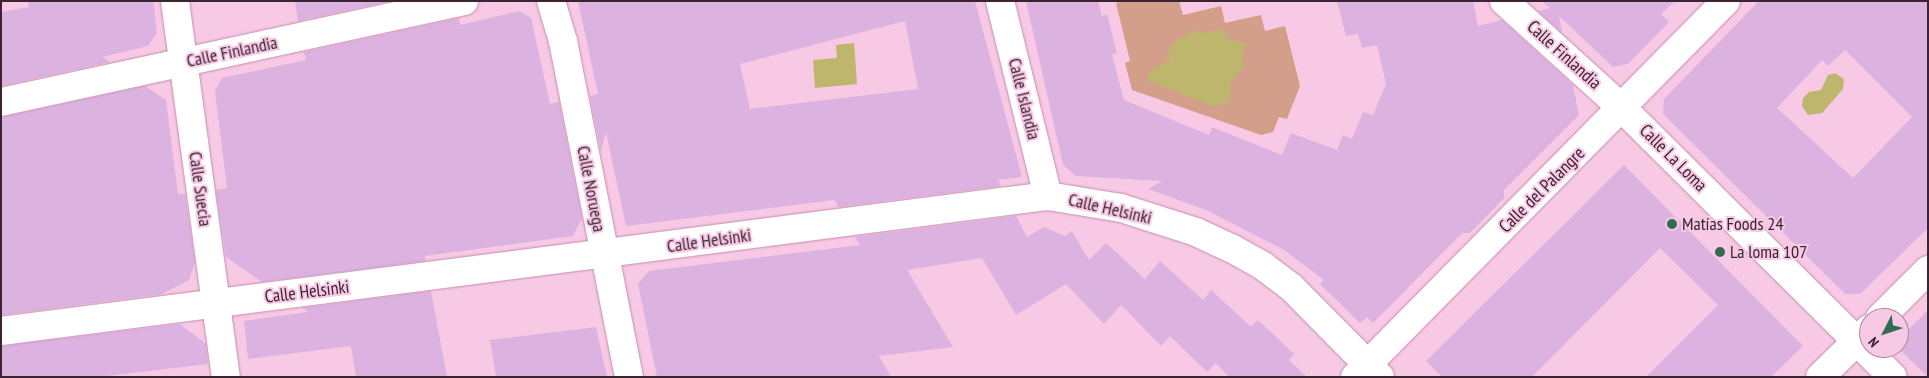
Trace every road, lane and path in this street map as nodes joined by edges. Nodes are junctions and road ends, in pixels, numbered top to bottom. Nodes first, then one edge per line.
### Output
1 (175, 1) edge
2 (464, 1) edge
3 (551, 1) edge
4 (1000, 1) edge
5 (1504, 1) edge
6 (1726, 1) edge
7 (183, 62) junction
8 (1, 102) edge
9 (1623, 109) junction
10 (1048, 196) junction
11 (604, 255) junction
12 (1928, 270) edge
13 (216, 304) junction
14 (1890, 308) edge
15 (1, 331) edge
16 (1859, 331) edge
17 (1859, 339) edge
18 (1879, 358) edge
19 (1367, 373) edge
20 (226, 377) edge
21 (629, 377) edge
22 (1820, 377) edge
23 (1893, 377) edge

1 - 7 street, Calle Suecia
2 - 7 street, Calle Finlandia
3 - 11 street, Calle Noruega
4 - 10 street, Calle Islandia
5 - 9 street, Calle Finlandia
6 - 9 street, Calle del Palangre
7 - 8 street, Calle Finlandia
7 - 13 street, Calle Suecia
9 - 16 street, Calle La Loma
9 - 19 street, Calle del Palangre
10 - 11 street, Calle Helsinki
10 - 19 street, Calle Helsinki
11 - 13 street, Calle Helsinki
11 - 21 street, Calle Noruega
12 - 14 street
13 - 15 street, Calle Helsinki
13 - 20 street, Calle Suecia
17 - 22 street
18 - 23 street, Calle La Loma

